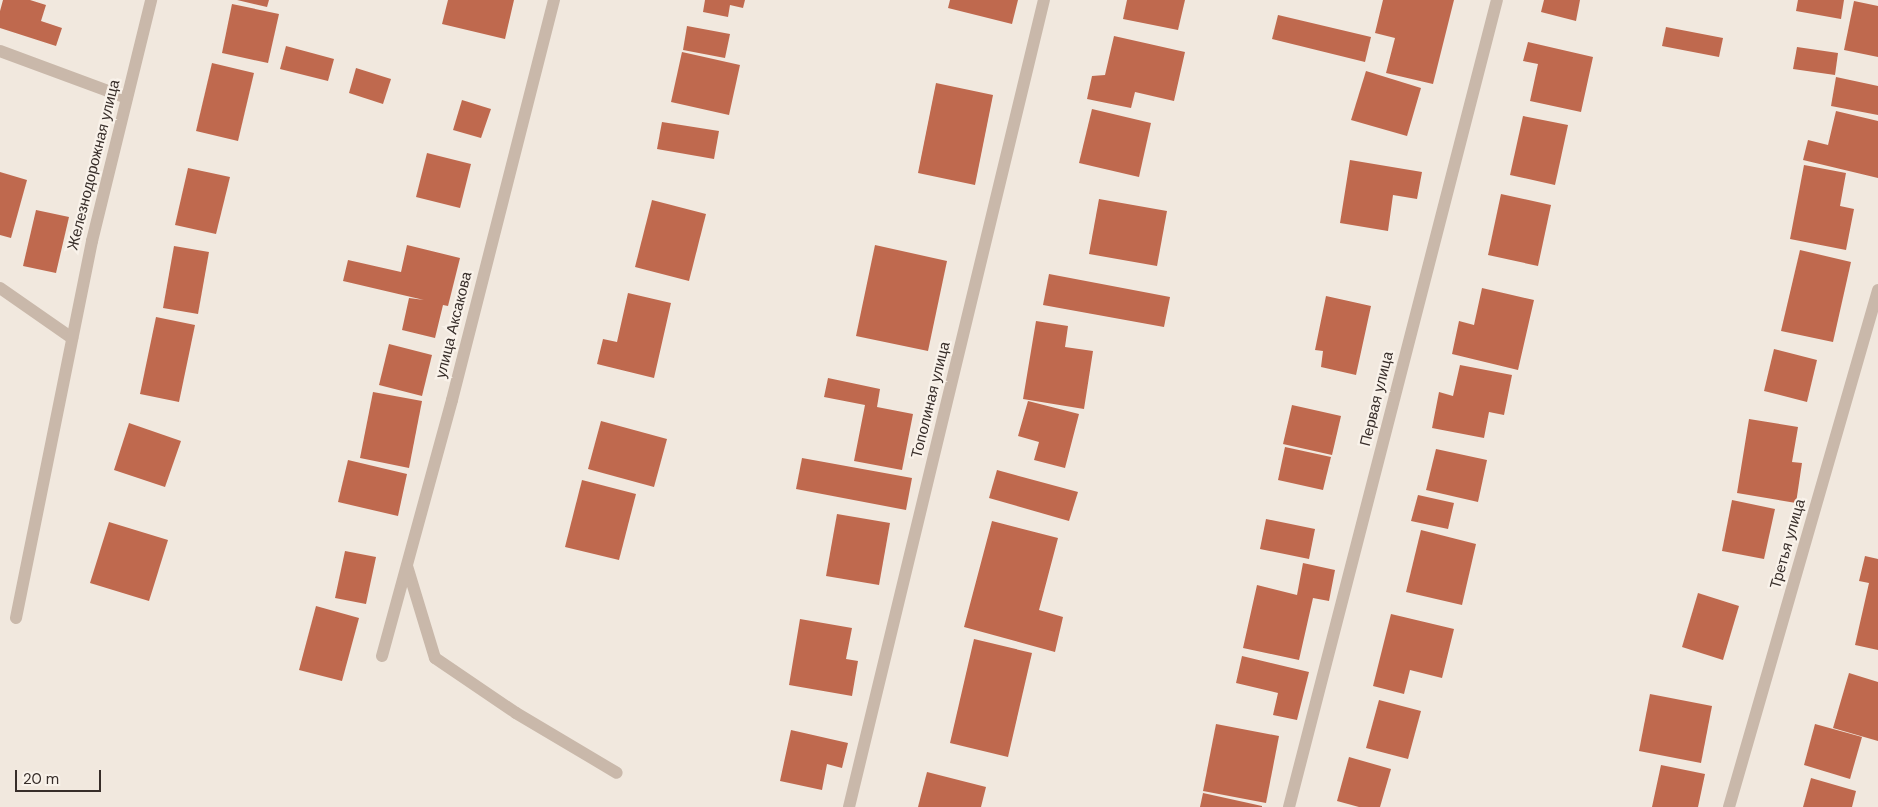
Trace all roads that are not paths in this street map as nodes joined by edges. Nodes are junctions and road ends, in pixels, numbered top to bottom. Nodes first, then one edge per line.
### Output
1 (151, 0) edge
2 (554, 0) edge
3 (1044, 0) edge
4 (1497, 0) edge
5 (0, 51) edge
6 (127, 98) junction
7 (0, 288) edge
8 (1878, 290) edge
9 (72, 338) junction
10 (407, 566) junction
11 (16, 618) dead end
12 (382, 656) dead end
13 (617, 773) dead end
14 (849, 807) edge
15 (1289, 807) edge
16 (1729, 807) edge

1 - 6 street, Железнодорожная улица
2 - 10 street, улица Аксакова
3 - 14 street, Тополиная улица
4 - 15 street, Первая улица
5 - 6 street
6 - 9 street, Железнодорожная улица
7 - 9 street
8 - 16 street, Третья улица
9 - 11 street, Железнодорожная улица
10 - 12 street, улица Аксакова
10 - 13 street

